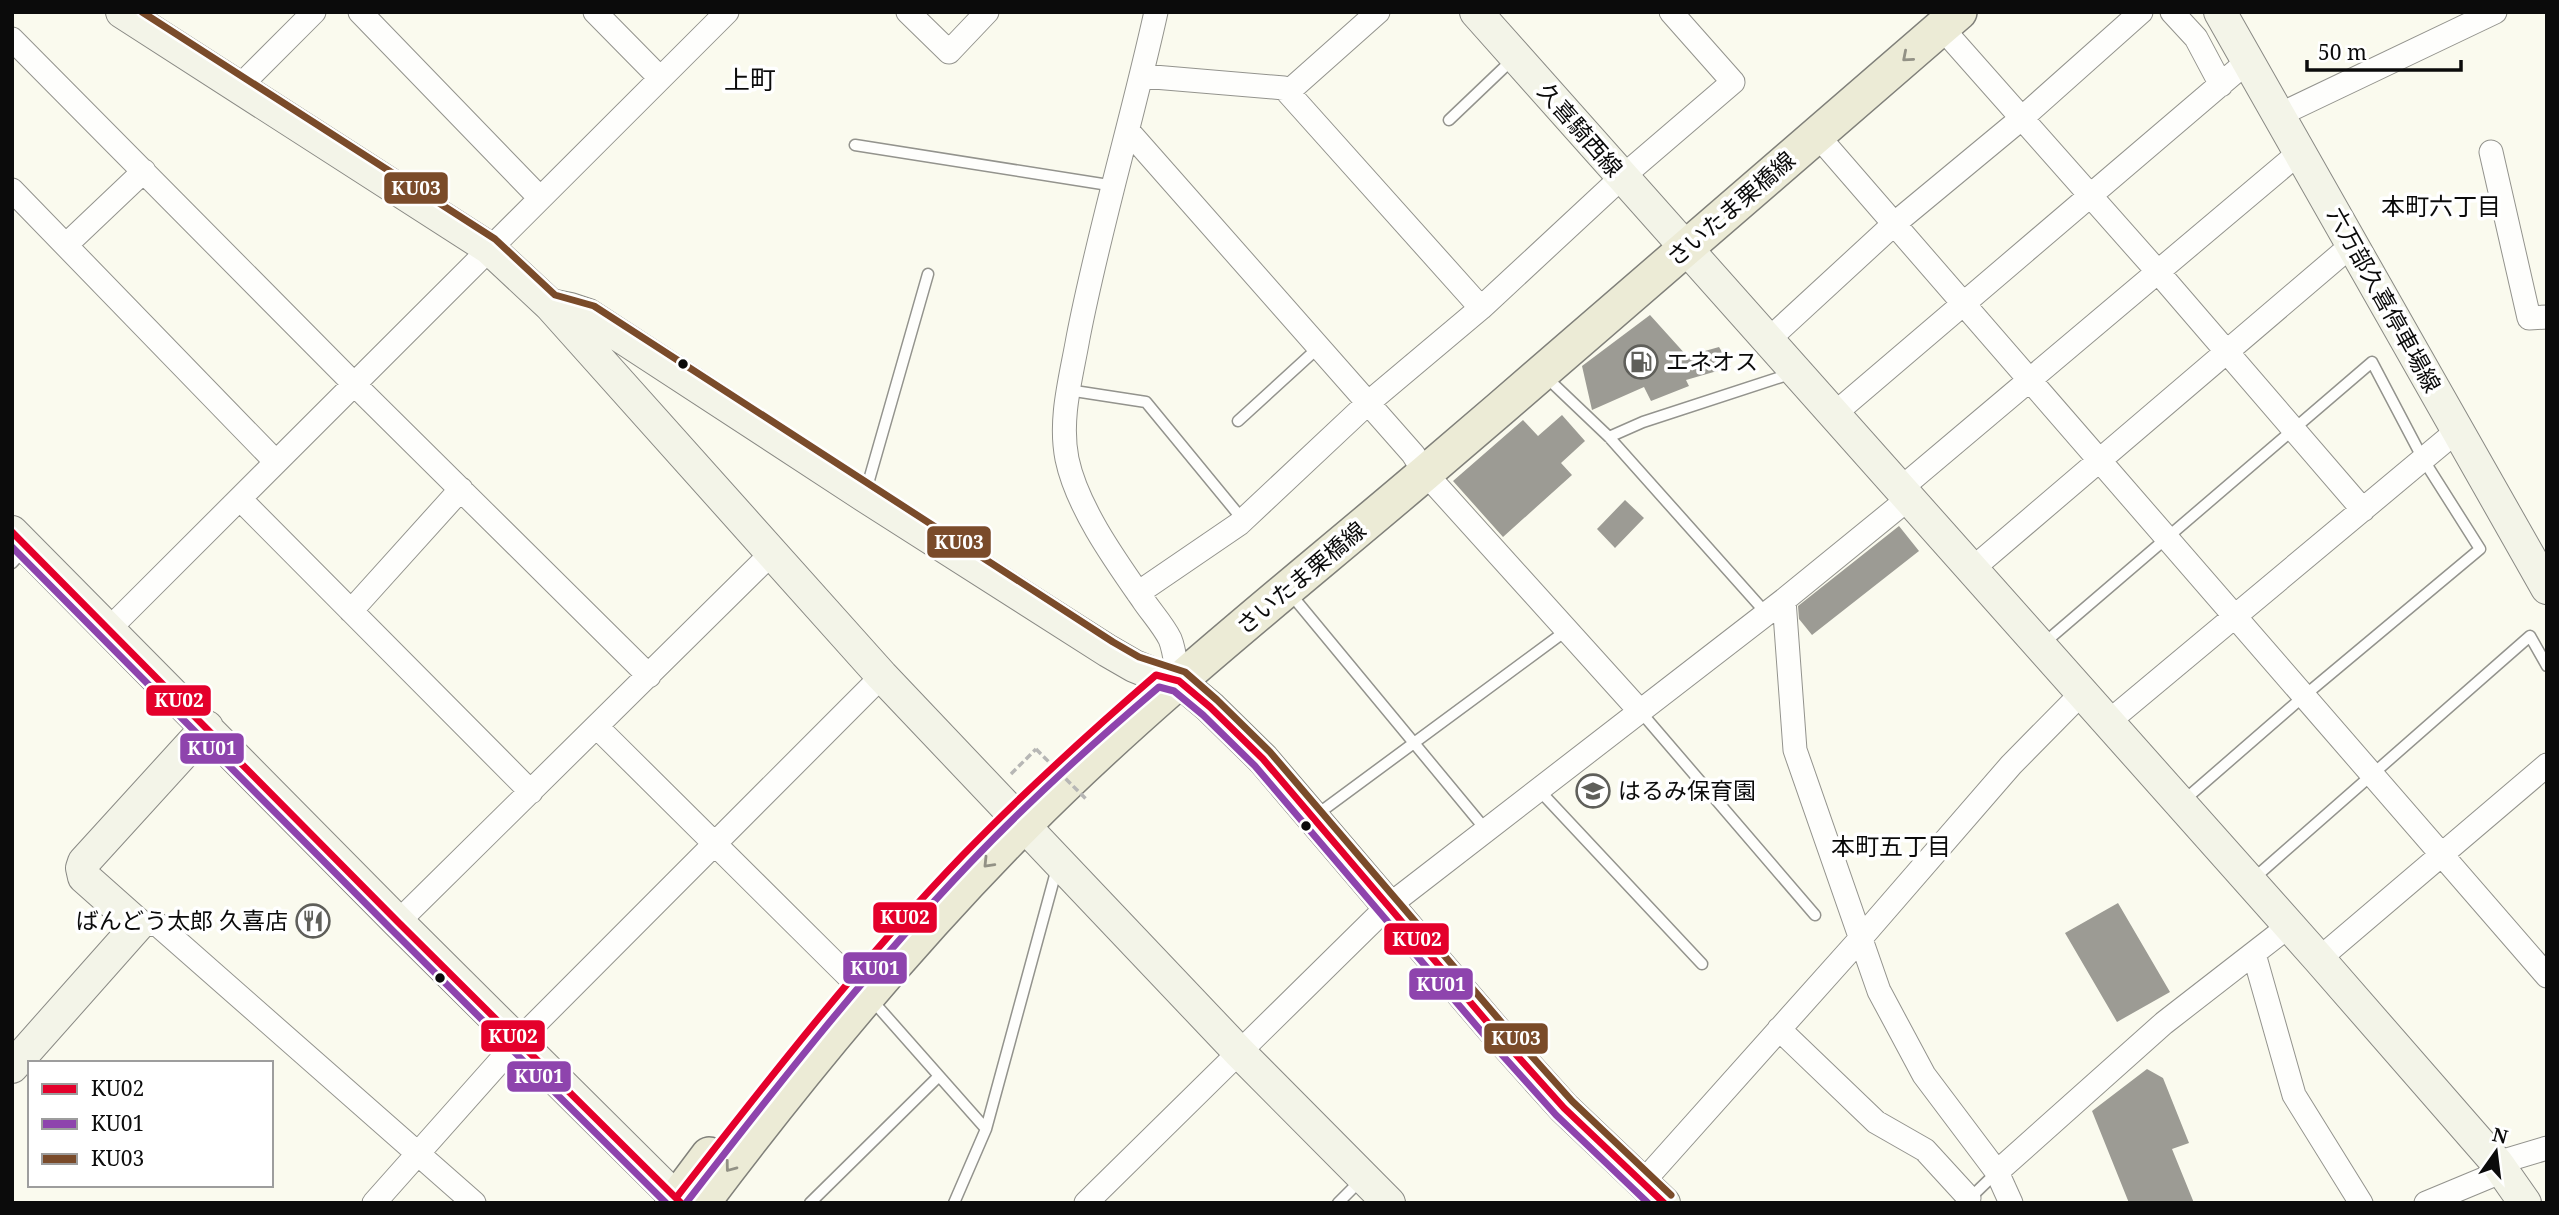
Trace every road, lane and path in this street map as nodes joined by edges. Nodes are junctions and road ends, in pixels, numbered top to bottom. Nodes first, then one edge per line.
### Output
1 (122, 12) edge
2 (314, 12) edge
3 (360, 12) edge
4 (596, 12) edge
5 (727, 12) edge
6 (908, 12) edge
7 (987, 12) edge
8 (1156, 12) edge
9 (1378, 12) edge
10 (1476, 12) edge
11 (1671, 12) edge
12 (2141, 12) edge
13 (2172, 12) edge
14 (2220, 12) edge
15 (2495, 12) edge
16 (1942, 16) edge
17 (17, 53) edge
18 (1515, 57) junction
19 (2248, 61) junction
20 (1142, 76) junction
21 (660, 78) junction
22 (2221, 85) junction
23 (239, 87) junction
24 (1288, 92) junction
25 (2279, 115) junction
26 (2022, 118) junction
27 (1450, 120) dead end
28 (1129, 132) junction
29 (1817, 135) junction
30 (855, 145) dead end
31 (2301, 152) junction
32 (2491, 152) dead end
33 (144, 171) junction
34 (1621, 178) junction
35 (1115, 186) junction
36 (12, 190) edge
37 (2091, 196) junction
38 (540, 198) junction
39 (1894, 224) junction
40 (1677, 240) junction
41 (2353, 244) junction
42 (66, 245) junction
43 (489, 248) junction
44 (2158, 272) junction
45 (928, 274) dead end
46 (1964, 304) junction
47 (550, 306) junction
48 (1481, 308) junction
49 (2547, 317) edge
50 (1767, 341) junction
51 (1319, 347) junction
52 (2227, 352) junction
53 (1541, 372) junction
54 (1795, 372) junction
55 (2029, 380) junction
56 (354, 384) junction
57 (1068, 390) junction
58 (1368, 402) junction
59 (1833, 415) junction
60 (1238, 421) dead end
61 (2294, 430) junction
62 (2458, 430) junction
63 (1609, 437) junction
64 (2423, 459) junction
65 (2099, 460) junction
66 (276, 462) junction
67 (1419, 463) junction
68 (461, 489) junction
69 (1903, 494) junction
70 (865, 496) junction
71 (240, 499) junction
72 (2363, 510) junction
73 (1243, 520) junction
74 (2167, 538) junction
75 (17, 547) edge
76 (771, 554) junction
77 (2538, 556) edge
78 (1971, 570) junction
79 (2547, 588) edge
80 (1287, 589) junction
81 (1138, 593) junction
82 (1775, 606) junction
83 (351, 611) junction
84 (2235, 616) junction
85 (109, 629) junction
86 (1567, 630) junction
87 (2040, 647) junction
88 (2547, 666) edge
89 (1170, 672) junction
90 (649, 676) junction
91 (881, 676) junction
92 (2081, 694) junction
93 (2304, 696) junction
94 (1639, 710) junction
95 (2107, 723) junction
96 (207, 727) junction
97 (597, 727) junction
98 (1413, 742) junction
99 (2547, 765) edge
100 (2372, 774) junction
101 (1538, 789) junction
102 (531, 792) junction
103 (1088, 801) dead end
104 (1014, 802) junction
105 (2180, 804) junction
106 (1313, 818) junction
107 (1486, 830) junction
108 (715, 844) junction
109 (2441, 854) junction
110 (1059, 862) junction
111 (2250, 882) junction
112 (1387, 907) junction
113 (1815, 915) dead end
114 (398, 922) junction
115 (138, 925) junction
116 (2289, 926) junction
117 (1861, 938) junction
118 (2254, 954) junction
119 (2319, 959) junction
120 (1702, 964) dead end
121 (2547, 976) edge
122 (858, 986) junction
123 (1779, 1029) junction
124 (517, 1041) junction
125 (1239, 1052) junction
126 (12, 1067) edge
127 (939, 1076) junction
128 (986, 1129) junction
129 (2547, 1148) edge
130 (417, 1153) junction
131 (2500, 1167) junction
132 (1997, 1172) junction
133 (1363, 1177) junction
134 (1653, 1193) edge
135 (1967, 1200) edge
136 (683, 1201) edge
137 (374, 1203) edge
138 (474, 1203) edge
139 (810, 1203) edge
140 (954, 1203) edge
141 (1086, 1203) edge
142 (1338, 1203) edge
143 (1389, 1203) edge
144 (2011, 1203) edge
145 (2361, 1203) edge
146 (2426, 1203) edge
147 (2525, 1203) edge

1 - 23 street
2 - 23 street
3 - 38 street
4 - 21 street
5 - 21 street
6 - 7 street
8 - 20 street
9 - 24 street
10 - 18 street, 久喜騎西線
11 - 34 street
12 - 26 street
13 - 22 street
14 - 19 street, 六万部久喜停車場線
15 - 25 street
16 - 26 street
16 -> 29 main road, さいたま栗橋線
16 - 40 main road, さいたま栗橋線
17 - 33 street
18 - 27 lane
18 - 34 street, 久喜騎西線
19 - 22 street
19 - 25 street, 六万部久喜停車場線
20 - 24 street
20 - 28 street
21 - 38 street
22 - 37 street
23 - 43 street
24 - 48 street
25 - 31 street, 六万部久喜停車場線
26 - 37 street
26 - 39 street
28 - 35 street
28 - 51 street
29 - 39 street
29 - 40 main road, さいたま栗橋線
30 - 35 lane
31 - 41 street, 六万部久喜停車場線
31 - 44 street
32 - 49 street
33 - 42 street
33 - 56 street
34 - 40 street, 久喜騎西線
34 - 48 street
35 - 57 street
36 - 42 street
37 - 44 street
37 - 46 street
38 - 43 street
39 - 46 street
39 - 50 street
40 - 50 street, 久喜騎西線
40 - 53 main road, さいたま栗橋線
40 - 67 main road, さいたま栗橋線
41 - 52 street
41 - 62 street, 六万部久喜停車場線
42 - 66 street
43 - 47 street
43 - 56 street
44 - 52 street
44 - 55 street
45 - 70 lane
46 - 55 street
46 - 59 street
47 - 70 street
47 - 76 street
48 - 58 street
50 - 54 street, 久喜騎西線
51 - 58 street
51 - 60 lane
52 - 61 street
52 - 65 street
53 - 63 lane
53 - 67 main road, さいたま栗橋線
54 - 59 street, 久喜騎西線
54 - 63 lane
55 - 65 street
55 - 69 street
56 - 66 street
56 - 68 street
57 - 73 lane
57 - 81 street
58 - 67 street
58 - 73 street
59 - 69 street, 久喜騎西線
61 - 64 lane
61 - 72 street
61 - 74 lane
62 - 64 street
62 - 77 street, 六万部久喜停車場線
63 - 82 lane
64 - 72 street
64 - 93 lane
65 - 74 street
65 - 78 street
66 - 71 street
67 - 80 main road, さいたま栗橋線
67 - 86 street
67 - 89 main road, さいたま栗橋線
68 - 83 street
68 - 90 street
69 - 78 street, 久喜騎西線
69 - 82 street
70 - 89 street
71 - 83 street
71 - 85 street
72 - 84 street
73 - 81 street
74 - 84 street
74 - 87 lane
75 - 85 street
76 - 90 street
76 - 91 street
77 - 79 street, 六万部久喜停車場線
78 - 87 street, 久喜騎西線
80 - 89 main road, さいたま栗橋線
80 - 98 lane
81 - 89 street
82 - 94 street
82 - 117 street
83 - 102 street
84 - 93 street
84 - 95 street
85 - 96 street
86 - 94 street
86 - 98 lane
87 - 92 street, 久喜騎西線
88 - 100 lane
89 - 104 main road, さいたま栗橋線
89 - 106 street
90 - 97 street
91 - 104 street
91 - 108 street
92 - 95 street, 久喜騎西線
92 - 117 street
93 - 100 street
93 - 105 lane
94 - 101 street
94 - 113 lane
95 - 105 street, 久喜騎西線
96 - 114 street
96 - 115 street
97 - 102 street
97 - 108 street
98 - 106 lane
98 - 107 lane
99 - 109 street
100 - 109 street
100 - 111 lane
101 - 107 street
101 - 120 lane
102 - 114 street
103 - 104 path, bridge
104 - 110 street
104 - 122 main road, さいたま栗橋線
105 - 111 street, 久喜騎西線
106 - 112 street
107 - 112 street
108 - 122 street
108 - 124 street
109 - 119 street
109 - 121 street
110 - 125 street
110 - 128 lane
111 - 116 street, 久喜騎西線
112 - 125 street
112 - 134 street
114 - 124 street
115 - 126 street
115 - 130 street
116 - 118 street
116 - 119 street, 久喜騎西線
117 - 123 street
117 - 132 street
118 - 132 street
118 - 145 street
119 - 131 street, 久喜騎西線
122 - 127 lane
122 - 136 main road, さいたま栗橋線
123 - 134 street
123 - 135 street
124 - 130 street
124 - 136 street
125 - 133 street
125 - 141 street
127 - 128 lane
127 - 139 lane
128 - 140 lane
129 - 131 street
130 - 137 street
130 - 138 street
131 - 146 street
131 - 147 street, 久喜騎西線
132 - 135 lane
132 - 144 street
133 - 142 lane
133 - 143 street

